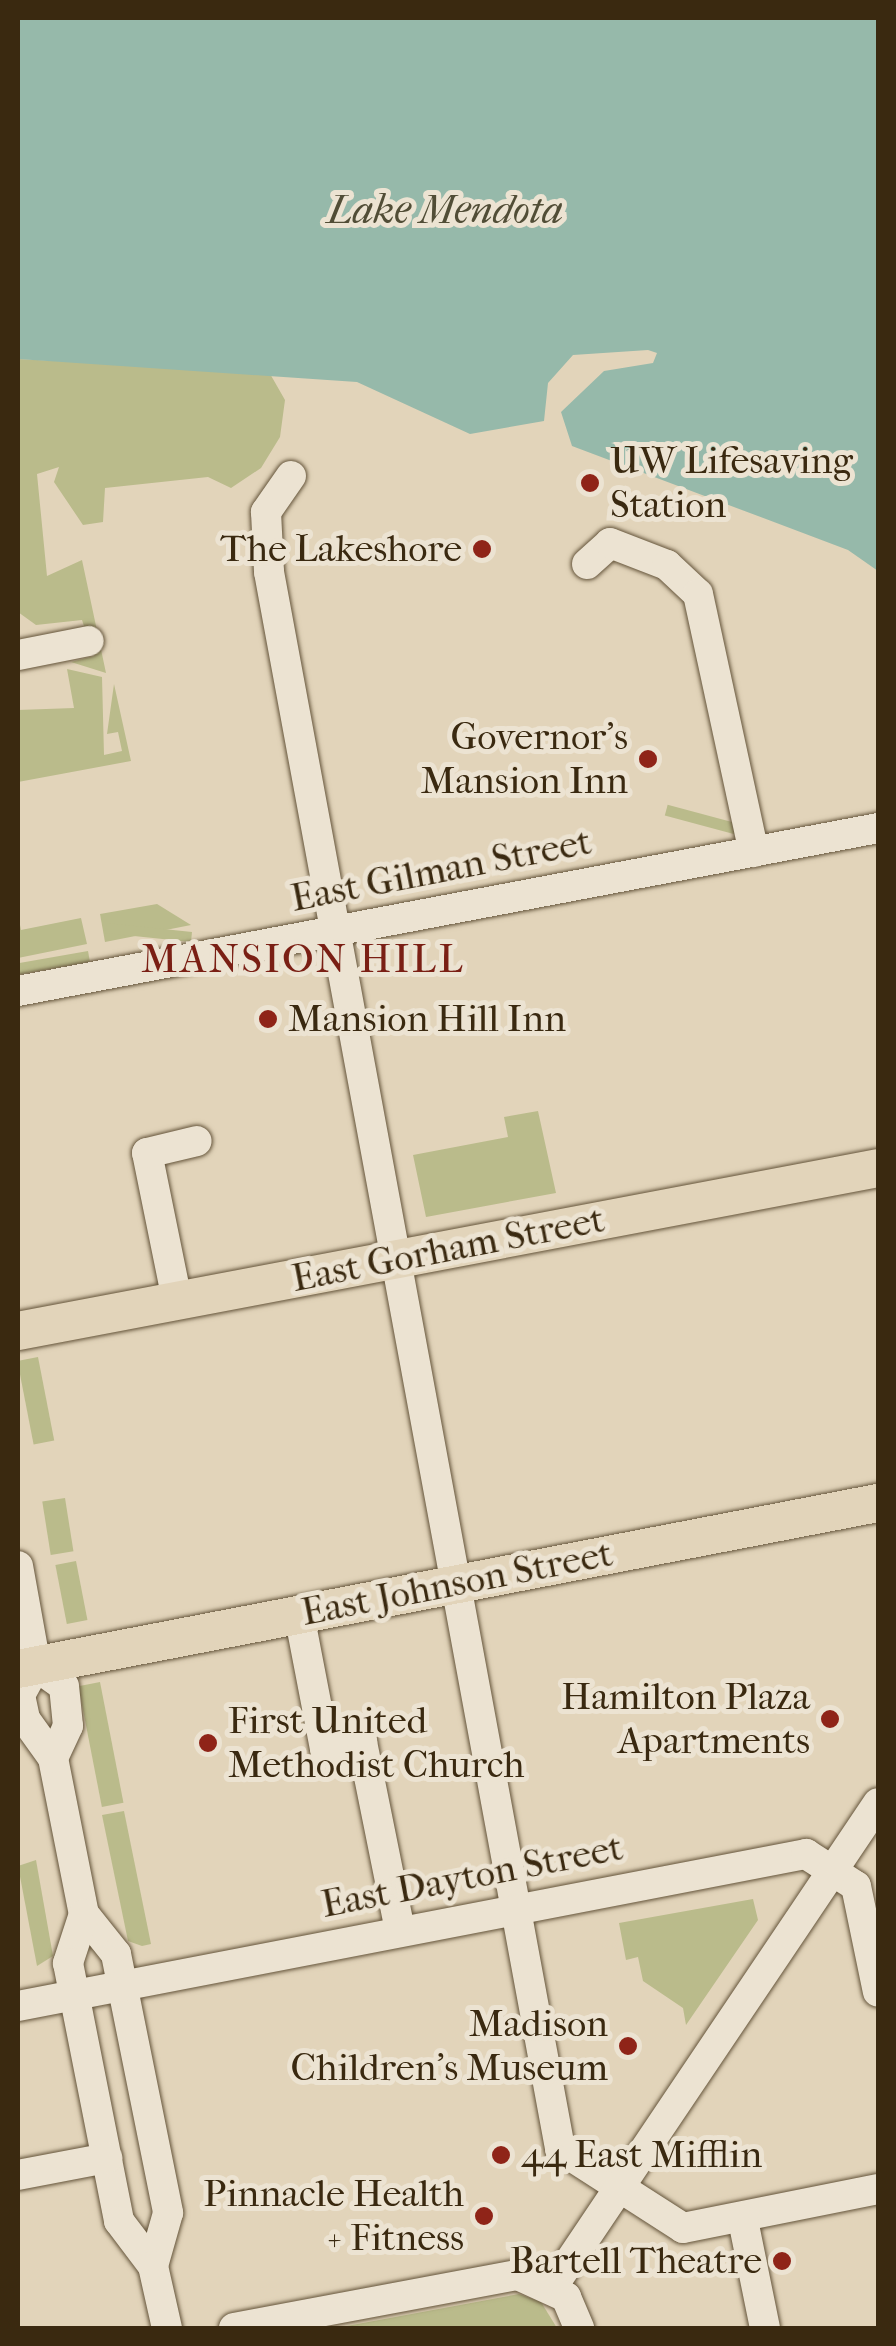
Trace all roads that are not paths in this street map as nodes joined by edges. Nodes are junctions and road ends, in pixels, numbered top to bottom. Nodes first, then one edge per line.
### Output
1 (292, 476) dead end
2 (587, 564) dead end
3 (88, 641) dead end
4 (18, 655) edge
5 (878, 828) edge
6 (754, 852) junction
7 (336, 931) junction
8 (18, 992) edge
9 (197, 1141) dead end
10 (878, 1168) edge
11 (399, 1258) junction
12 (178, 1300) junction
13 (18, 1330) edge
14 (878, 1503) edge
15 (18, 1566) edge
16 (460, 1583) junction
17 (299, 1614) junction
18 (27, 1668) edge
19 (54, 1758) junction
20 (878, 1803) edge
21 (835, 1865) junction
22 (523, 1907) junction
23 (84, 1914) junction
24 (400, 1931) junction
25 (122, 1984) junction
26 (878, 1992) edge
27 (75, 1995) junction
28 (18, 2006) edge
29 (106, 2158) junction
30 (18, 2175) edge
31 (878, 2189) edge
32 (614, 2190) junction
33 (743, 2220) junction
34 (153, 2266) junction
35 (553, 2286) junction
36 (167, 2328) edge
37 (234, 2328) edge
38 (578, 2328) edge
39 (765, 2328) edge

1 - 7 street
2 - 6 street
3 - 4 street
5 - 6 street, East Gilman Street
6 - 7 street, East Gilman Street
7 - 8 street, East Gilman Street
7 - 11 street
9 - 12 street
10 - 11 main road, East Gorham Street
11 - 12 main road, East Gorham Street
11 - 16 street
12 - 13 main road, East Gorham Street
14 - 16 main road, East Johnson Street
15 - 18 street
16 - 17 main road, East Johnson Street
16 - 22 street
17 - 18 main road, East Johnson Street
17 - 24 street
18 - 19 street
18 - 19 street
19 - 23 street
20 - 21 street
21 - 22 street, East Dayton Street
21 - 26 street
21 - 32 street
22 - 24 street, East Dayton Street
22 - 32 street
23 - 25 street
23 - 27 street
24 - 25 street, East Dayton Street
25 - 27 street, East Dayton Street
25 - 34 street
27 - 28 street, East Dayton Street
27 - 29 street
29 - 30 street
29 - 34 street
31 - 33 street
32 - 33 street
32 - 35 street
33 - 39 street
34 - 36 street
35 - 37 street
35 - 38 street

